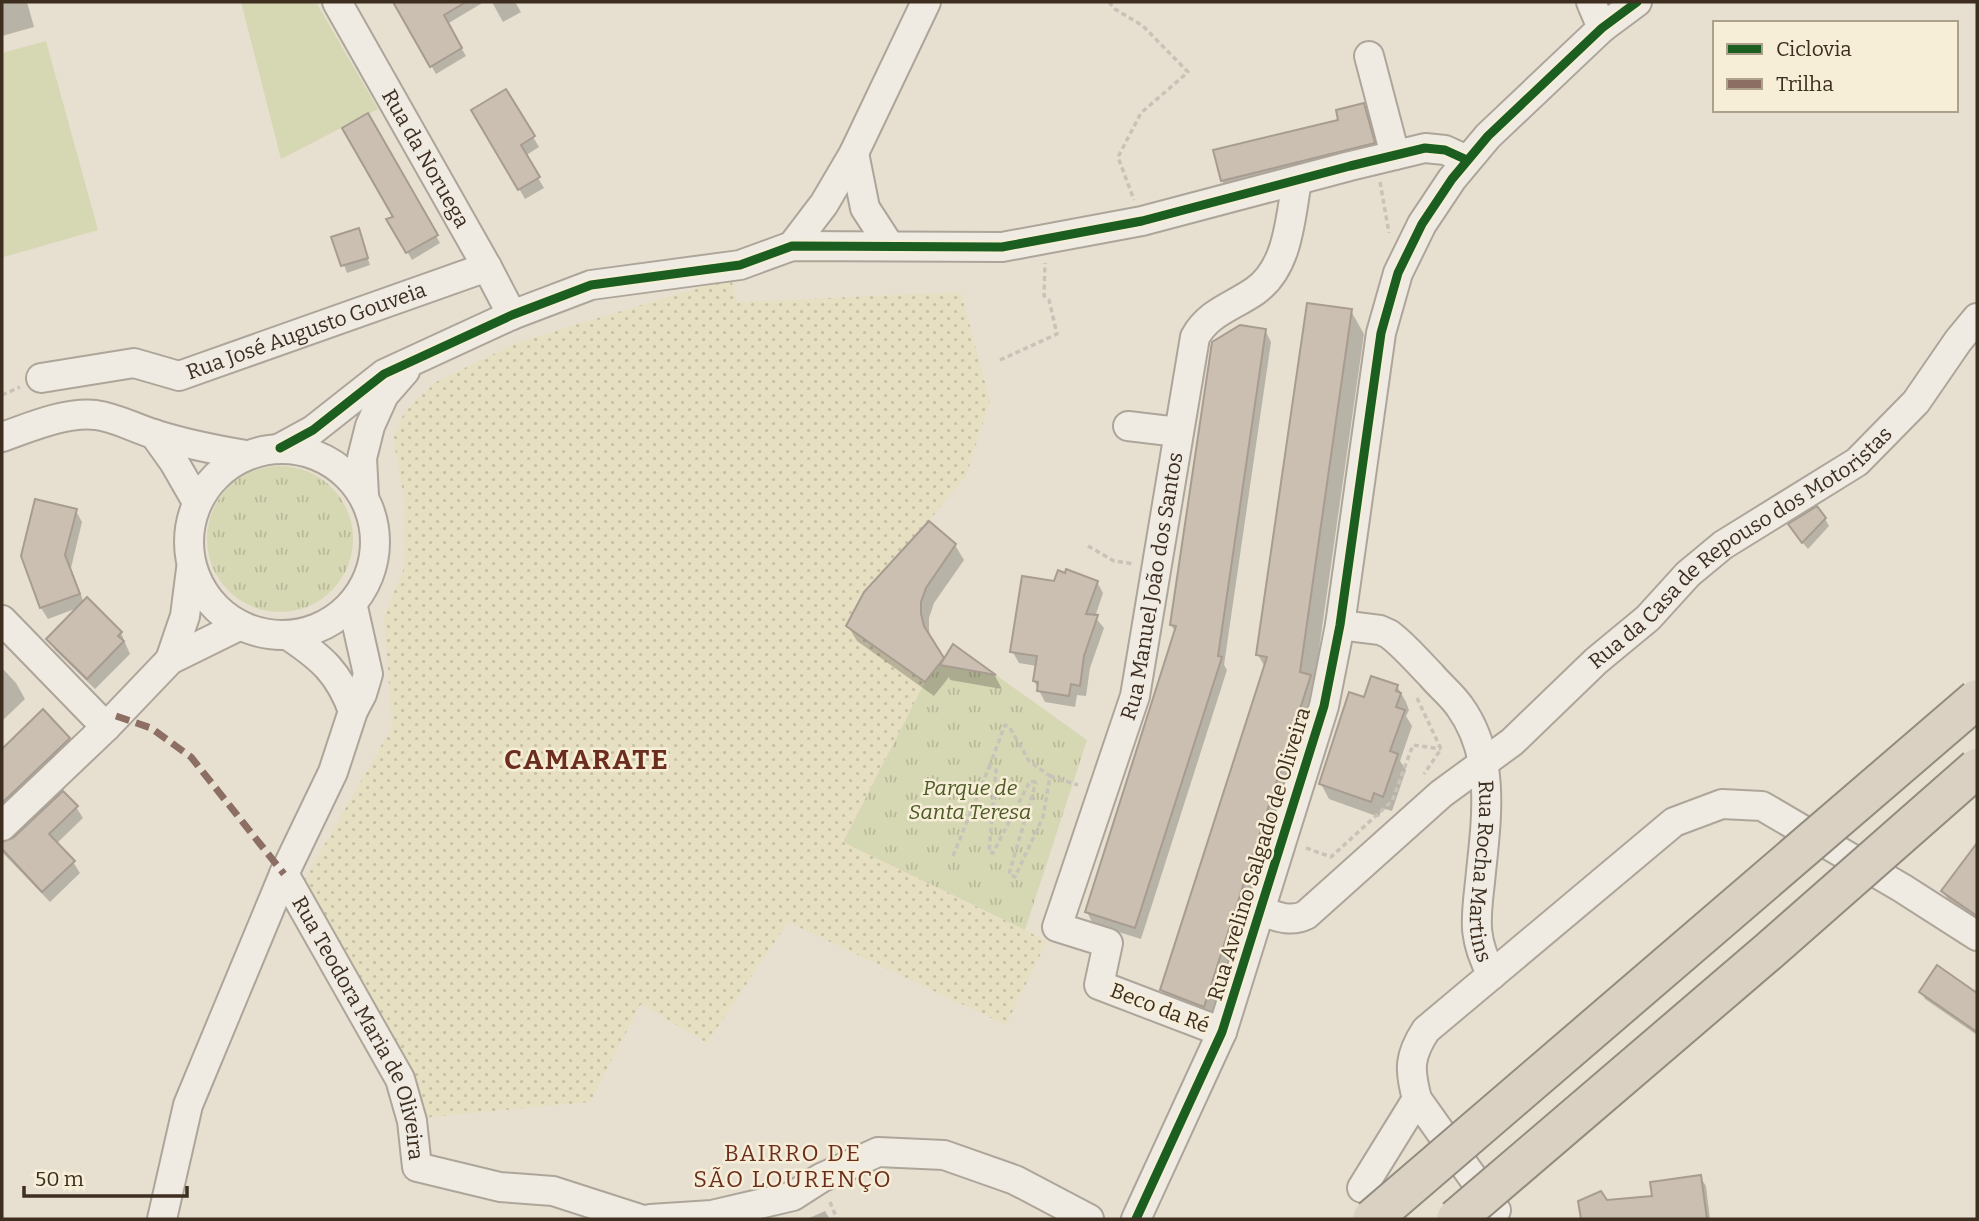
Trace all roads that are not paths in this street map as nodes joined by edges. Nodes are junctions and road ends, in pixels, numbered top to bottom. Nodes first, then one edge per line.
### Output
1 (337, 2) edge
2 (926, 2) edge
3 (1591, 2) edge
4 (1637, 2) edge
5 (1602, 28) junction
6 (1370, 56) dead end
7 (854, 153) junction
8 (1385, 157) junction
9 (1467, 160) junction
10 (1297, 181) junction
11 (889, 245) junction
12 (792, 246) junction
13 (487, 267) junction
14 (512, 315) junction
15 (1977, 318) edge
16 (415, 360) junction
17 (41, 378) dead end
18 (1128, 426) dead end
19 (1178, 432) junction
20 (154, 434) junction
21 (2, 438) edge
22 (280, 448) junction
23 (246, 455) junction
24 (365, 496) junction
25 (197, 502) junction
26 (191, 569) junction
27 (353, 607) junction
28 (2, 620) edge
29 (1340, 625) junction
30 (239, 626) junction
31 (289, 636) junction
32 (170, 660) junction
33 (1977, 699) edge
34 (353, 711) junction
35 (106, 727) junction
36 (1484, 762) junction
37 (1977, 768) edge
38 (2, 826) edge
39 (284, 874) junction
40 (1260, 911) junction
41 (1977, 936) edge
42 (1492, 975) junction
43 (1099, 985) joint
44 (1222, 1032) junction
45 (1417, 1099) junction
46 (1367, 1204) edge
47 (1496, 1210) dead end
48 (762, 1211) edge
49 (1137, 1218) edge
50 (162, 1219) edge
51 (640, 1219) edge
52 (664, 1219) edge
53 (1089, 1219) edge
54 (1107, 1219) edge
55 (1456, 1219) edge

1 - 13 street, Rua da Noruega
2 - 7 street
3 - 5 street
4 - 5 street, Rua Avelino Salgado de Oliveira
5 - 9 street, Rua Avelino Salgado de Oliveira
6 - 8 street
7 - 11 street
7 - 12 street
8 - 9 street
8 - 10 street
9 - 29 street, Rua Avelino Salgado de Oliveira
10 - 11 street
10 - 19 street, Rua Manuel João dos Santos
11 - 12 street
12 - 14 street
13 - 14 street, Rua da Noruega
13 - 17 street, Rua José Augusto Gouveia
14 - 16 street
15 - 36 street, Rua da Casa de Repouso dos Motoristas
16 - 22 street
16 - 24 street
18 - 19 street
19 - 43 street, Rua Manuel João dos Santos
20 - 21 street
20 - 23 street
20 - 25 street
22 - 23 street
22 - 24 street
23 - 25 street
24 - 27 street
25 - 26 street
26 - 30 street
26 - 32 street
27 - 31 street
27 - 34 street
28 - 35 street
29 - 36 street, Rua Rocha Martins
29 - 40 street, Rua Avelino Salgado de Oliveira
30 - 31 street
30 - 32 street
31 - 34 street
32 - 35 street
33 - 46 highway, bridge
34 - 39 street
35 - 38 street
36 - 40 street, Rua da Casa de Repouso dos Motoristas
36 - 42 street, Rua Rocha Martins
37 - 55 highway, bridge
39 - 50 street
39 - 51 street, Rua Teodora Maria de Oliveira
40 - 44 street, Rua Avelino Salgado de Oliveira
41 - 42 street
42 - 45 street, Rua Rocha Martins
43 - 44 street, Beco da Ré
44 - 49 street, Rua Avelino Salgado de Oliveira
45 - 46 street
45 - 47 street, Rua Rocha Martins
48 - 52 street
48 - 53 street
49 - 54 street

